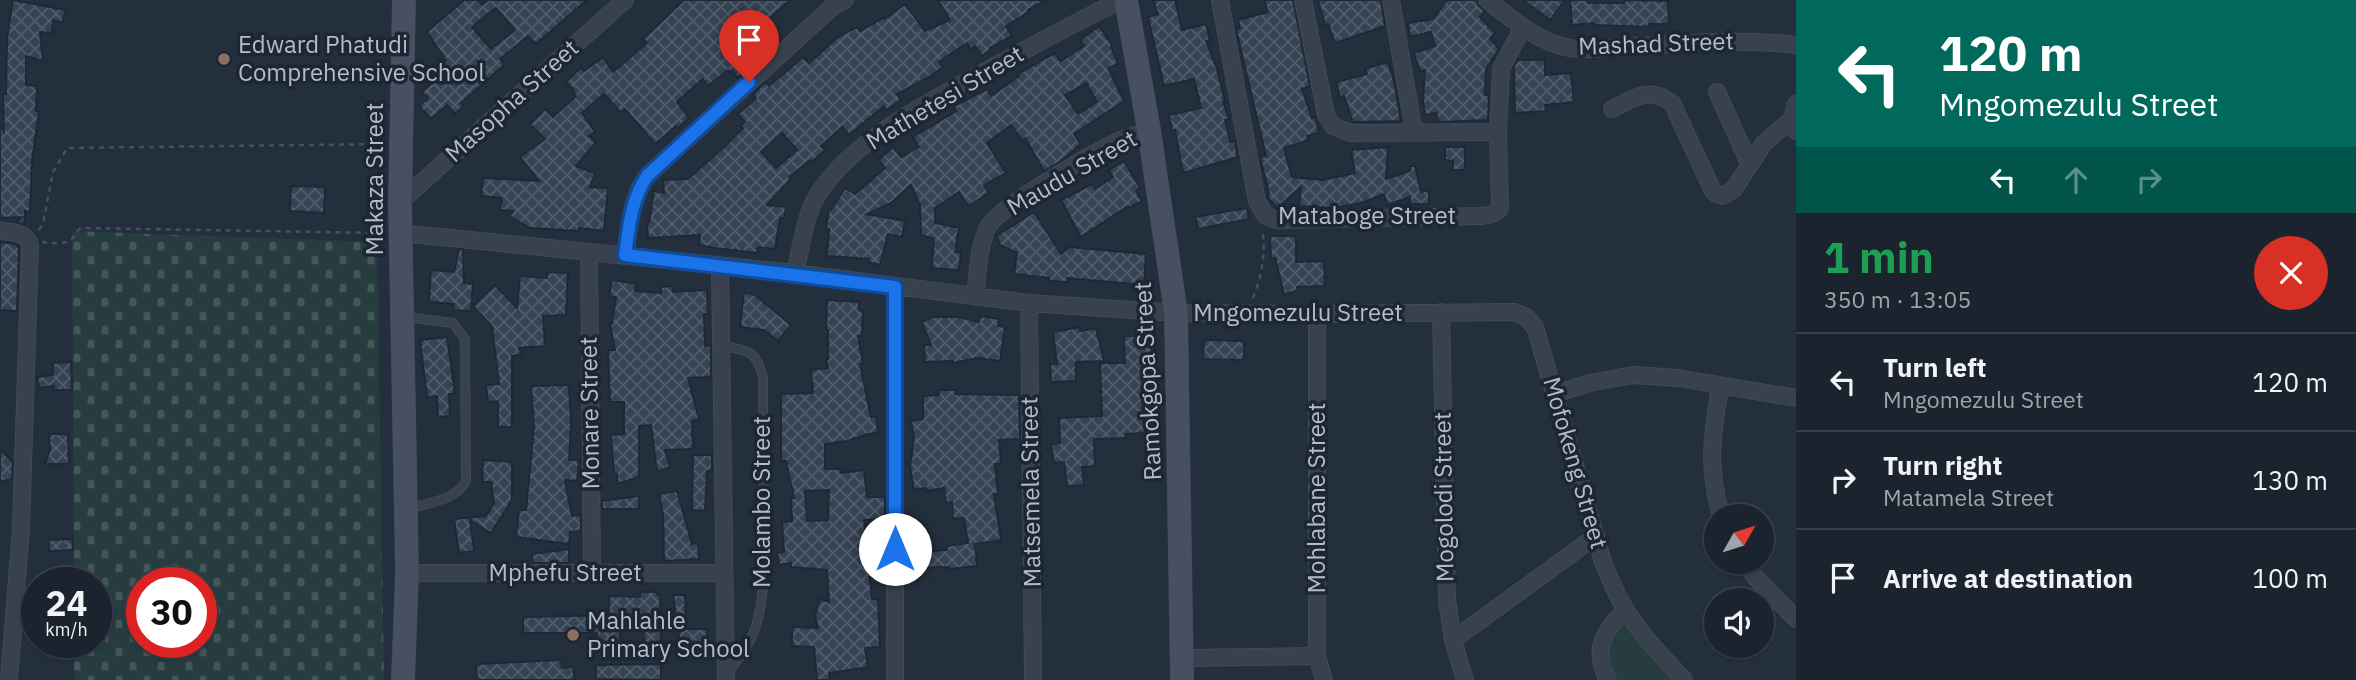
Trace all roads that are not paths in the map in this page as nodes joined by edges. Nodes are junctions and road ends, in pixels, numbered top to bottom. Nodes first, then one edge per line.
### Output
1 (625, 0) edge
2 (1123, 0) edge
3 (1220, 0) edge
4 (1303, 0) edge
5 (1391, 0) edge
6 (1487, 0) edge
7 (406, 3) edge
8 (834, 3) edge
9 (1523, 27) junction
10 (1796, 45) edge
11 (1717, 92) dead end
12 (1612, 109) dead end
13 (1795, 118) edge
14 (1149, 130) junction
15 (1413, 132) junction
16 (1498, 132) junction
17 (1751, 165) junction
18 (400, 202) junction
19 (0, 231) edge
20 (401, 233) junction
21 (589, 252) junction
22 (625, 255) junction
23 (720, 266) junction
24 (795, 273) junction
25 (895, 287) junction
26 (975, 296) junction
27 (1030, 303) junction
28 (1441, 312) junction
29 (1176, 313) junction
30 (1317, 314) junction
31 (403, 317) junction
32 (1526, 317) joint
33 (722, 346) junction
34 (1720, 387) junction
35 (1555, 394) junction
36 (1796, 398) edge
37 (1718, 504) edge
38 (406, 509) junction
39 (1596, 536) junction
40 (407, 573) junction
41 (592, 573) junction
42 (724, 573) junction
43 (1755, 574) edge
44 (1625, 610) junction
45 (1796, 619) edge
46 (1453, 640) junction
47 (1317, 656) junction
48 (1182, 669) edge
49 (726, 678) edge
50 (9, 680) edge
51 (403, 680) edge
52 (895, 680) edge
53 (1033, 680) edge
54 (1324, 680) edge
55 (1465, 680) edge
56 (1608, 680) edge
57 (1684, 680) edge

1 - 18 street, Masopha Street
2 - 14 street, Ramokgopa Street
2 - 24 street, Mathetesi Street
3 - 16 street, Mataboge Street
4 - 15 street
5 - 15 street
6 - 9 street, Mashad Street
7 - 18 street, Makaza Street
8 - 22 street
9 - 10 street, Mashad Street
9 - 16 street, Mataboge Street
11 - 17 street
12 - 17 street
13 - 17 street
14 - 26 street, Maudu Street
14 - 29 street, Ramokgopa Street
15 - 16 street
18 - 20 street, Makaza Street
19 - 50 street
20 - 21 street, Mngomezulu Street
20 - 31 street, Makaza Street
21 - 22 street, Mngomezulu Street
21 - 41 street, Monare Street
22 - 23 street, Mngomezulu Street
23 - 24 street, Mngomezulu Street
23 - 33 street, Molambo Street
24 - 25 street, Mngomezulu Street
25 - 26 street, Mngomezulu Street
25 - 52 street
26 - 27 street, Mngomezulu Street
27 - 29 street, Mngomezulu Street
27 - 53 street, Matsemela Street
28 - 30 street, Mngomezulu Street
28 - 32 street, Mngomezulu Street
28 - 46 street, Mogolodi Street
29 - 30 street, Mngomezulu Street
29 - 48 street, Ramokgopa Street
30 - 47 street, Mohlabane Street
31 - 38 street, Makaza Street
31 - 38 lane
32 - 35 street, Mofokeng Street
33 - 42 street, Molambo Street
33 - 49 lane, Molambo Street
34 - 35 street
34 - 36 street
34 - 37 street
35 - 39 street, Mofokeng Street
38 - 40 street, Makaza Street
39 - 44 street, Mofokeng Street
39 - 46 street
40 - 41 street, Mphefu Street
40 - 51 street, Makaza Street
41 - 42 street, Mphefu Street
42 - 49 street, Molambo Street
43 - 45 street
44 - 56 street
44 - 57 street, Mofokeng Street
46 - 55 street, Mogolodi Street
47 - 48 street
47 - 54 street, Mohlabane Street

